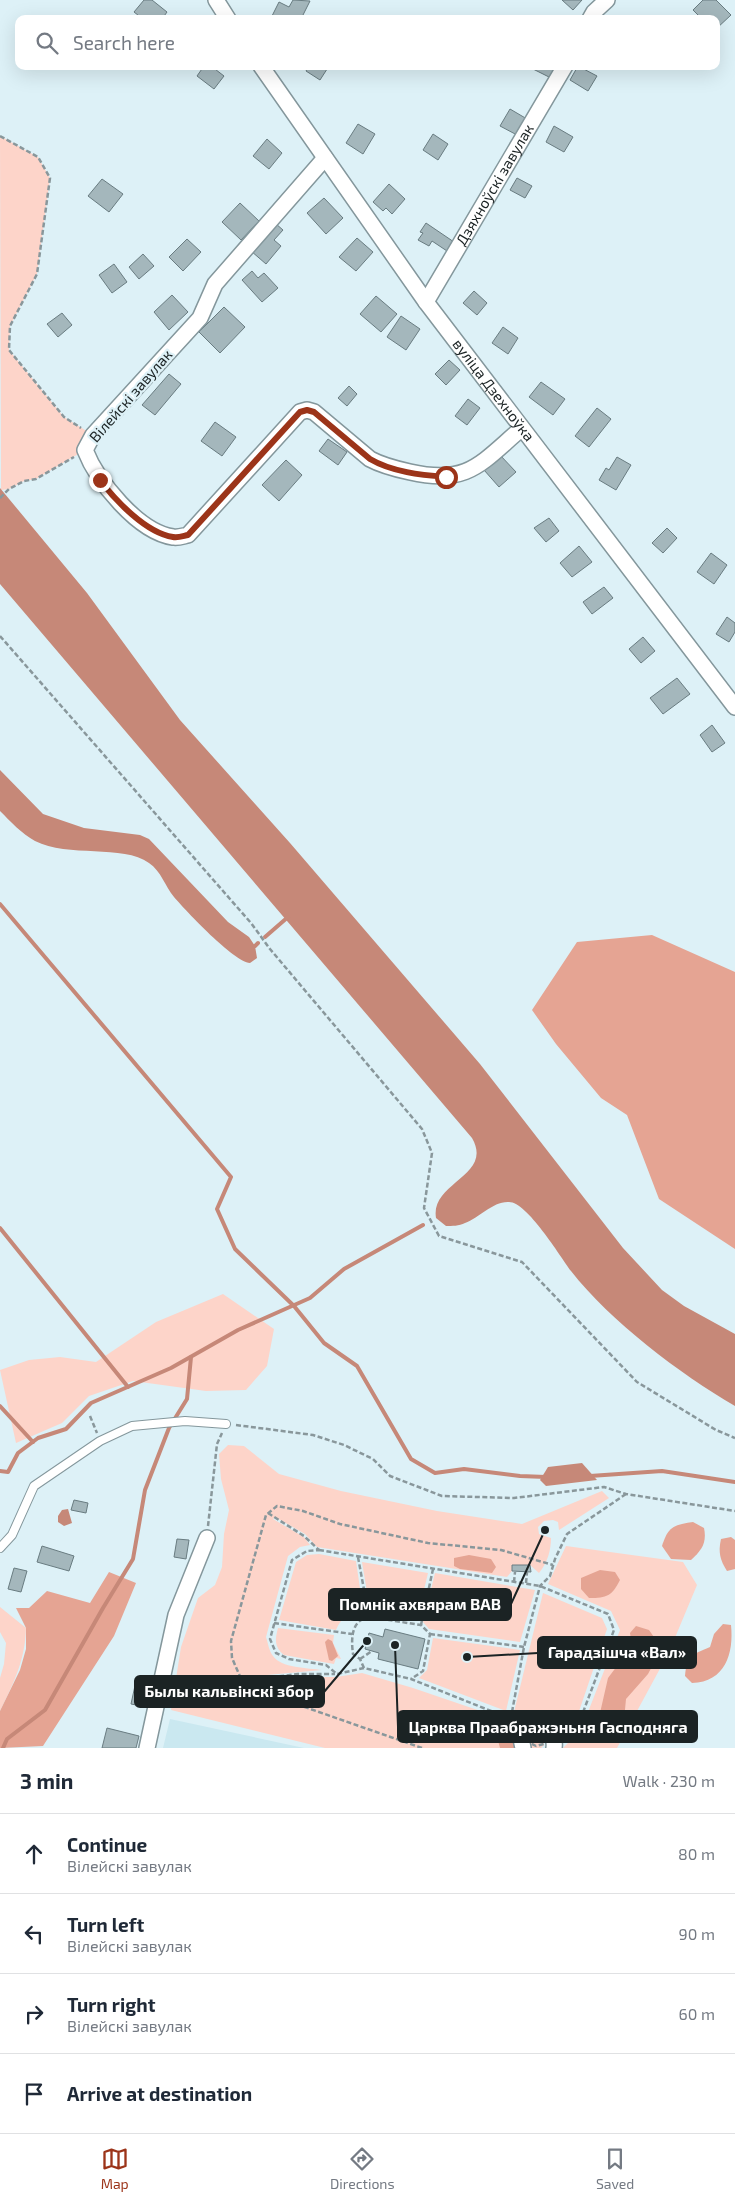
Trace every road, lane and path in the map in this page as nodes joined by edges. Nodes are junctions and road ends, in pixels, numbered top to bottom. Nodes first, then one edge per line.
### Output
1 (216, 0) edge
2 (607, 0) edge
3 (225, 15) edge
4 (592, 15) edge
5 (264, 70) edge
6 (563, 70) edge
7 (0, 136) edge
8 (325, 158) junction
9 (426, 302) junction
10 (521, 429) junction
11 (93, 436) junction
12 (85, 450) junction
13 (0, 498) edge
14 (0, 636) edge
15 (735, 707) edge
16 (90, 1416) dead end
17 (226, 1424) junction
18 (735, 1438) edge
19 (100, 1441) junction
20 (626, 1494) junction
21 (735, 1510) edge
22 (268, 1513) junction
23 (207, 1538) joint
24 (0, 1548) edge
25 (319, 1550) junction
26 (358, 1557) junction
27 (553, 1566) junction
28 (432, 1569) junction
29 (515, 1572) dead end
30 (527, 1572) dead end
31 (514, 1582) junction
32 (526, 1583) junction
33 (540, 1586) junction
34 (390, 1592) dead end
35 (369, 1617) junction
36 (386, 1619) junction
37 (274, 1623) junction
38 (421, 1625) junction
39 (352, 1634) junction
40 (430, 1634) junction
41 (524, 1647) junction
42 (372, 1651) dead end
43 (360, 1659) junction
44 (364, 1668) junction
45 (337, 1674) junction
46 (411, 1679) junction
47 (242, 1681) junction
48 (514, 1722) junction
49 (555, 1744) edge
50 (147, 1748) edge
51 (422, 1748) edge
52 (524, 1748) edge

1 - 3 street
2 - 4 street
5 - 8 street, вуліца Дзехноўка
6 - 9 street, Дзяхноўскі завулак
7 - 11 path
8 - 9 street, вуліца Дзехноўка
8 - 11 street, Вілейскі завулак
9 - 10 street, вуліца Дзехноўка
10 - 12 street, Вілейскі завулак
10 - 15 street, вуліца Дзехноўка
11 - 12 street, Вілейскі завулак
12 - 13 path
14 - 18 path
16 - 19 path
17 - 19 lane
17 - 20 path
17 - 23 path
19 - 24 lane
20 - 21 path
20 - 27 path
22 - 25 path
22 - 27 path
22 - 47 path
23 - 50 street
25 - 26 path
25 - 37 path
26 - 28 path
26 - 35 path
27 - 33 path
28 - 31 path
28 - 38 path
29 - 31 path
30 - 32 path
31 - 32 path
32 - 33 path
33 - 41 path
33 - 49 path
34 - 36 path
35 - 36 path
35 - 39 path
36 - 38 path
37 - 39 path
37 - 45 path
38 - 40 path
39 - 43 path
40 - 41 path
40 - 46 path
41 - 48 path
42 - 43 path
43 - 44 path
44 - 45 path
44 - 46 path
45 - 47 path
46 - 48 path
47 - 51 path
48 - 49 street
48 - 52 street

